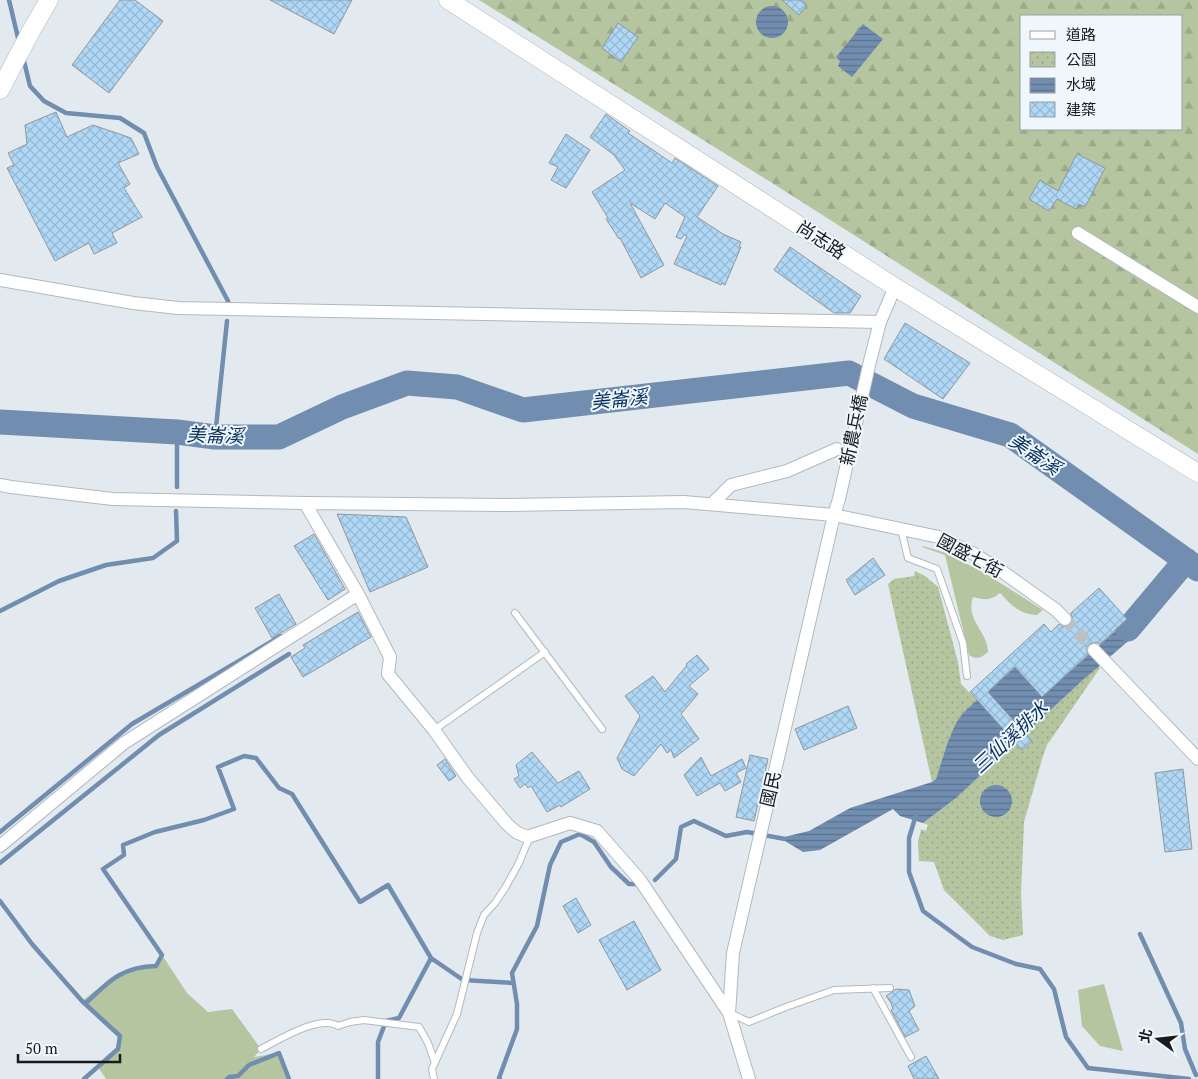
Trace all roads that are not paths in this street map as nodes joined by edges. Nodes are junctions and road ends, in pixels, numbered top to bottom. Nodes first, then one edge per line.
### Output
1 (49, 0) edge
2 (448, 0) edge
3 (0, 90) edge
4 (1078, 233) dead end
5 (0, 280) edge
6 (895, 287) junction
7 (1198, 308) edge
8 (880, 322) junction
9 (837, 449) dead end
10 (1198, 473) edge
11 (0, 485) edge
12 (839, 499) joint
13 (305, 503) junction
14 (712, 504) junction
15 (834, 515) junction
16 (901, 528) junction
17 (358, 594) junction
18 (515, 613) dead end
19 (1065, 619) tunnel mouth
20 (1094, 650) tunnel mouth
21 (545, 652) junction
22 (967, 676) dead end
23 (434, 730) junction
24 (602, 730) dead end
25 (1198, 759) edge
26 (530, 836) junction
27 (0, 846) edge
28 (873, 988) junction
29 (890, 988) dead end
30 (729, 1013) junction
31 (261, 1049) dead end
32 (910, 1057) dead end
33 (435, 1064) junction
34 (434, 1079) edge
35 (749, 1079) edge

1 - 3 street
2 - 6 street, 尚志路
4 - 7 street
5 - 8 street
6 - 8 street, 新農兵橋
6 - 10 street, 尚志路
8 - 12 street, 新農兵橋
9 - 14 street
11 - 13 street, 國盛七街
12 - 15 street, 國民
13 - 14 street, 國盛七街
13 - 17 street
14 - 15 street, 國盛七街
15 - 16 street, 國盛七街
15 - 30 street, 國民
16 - 19 street, 國盛七街
16 - 22 lane
17 - 23 street
17 - 27 street
18 - 21 lane
20 - 25 street
21 - 23 lane
21 - 24 lane
23 - 26 street
26 - 30 street
26 - 33 lane
28 - 29 lane
28 - 30 lane
28 - 32 lane
30 - 35 street, 國民
31 - 33 lane
33 - 34 lane

